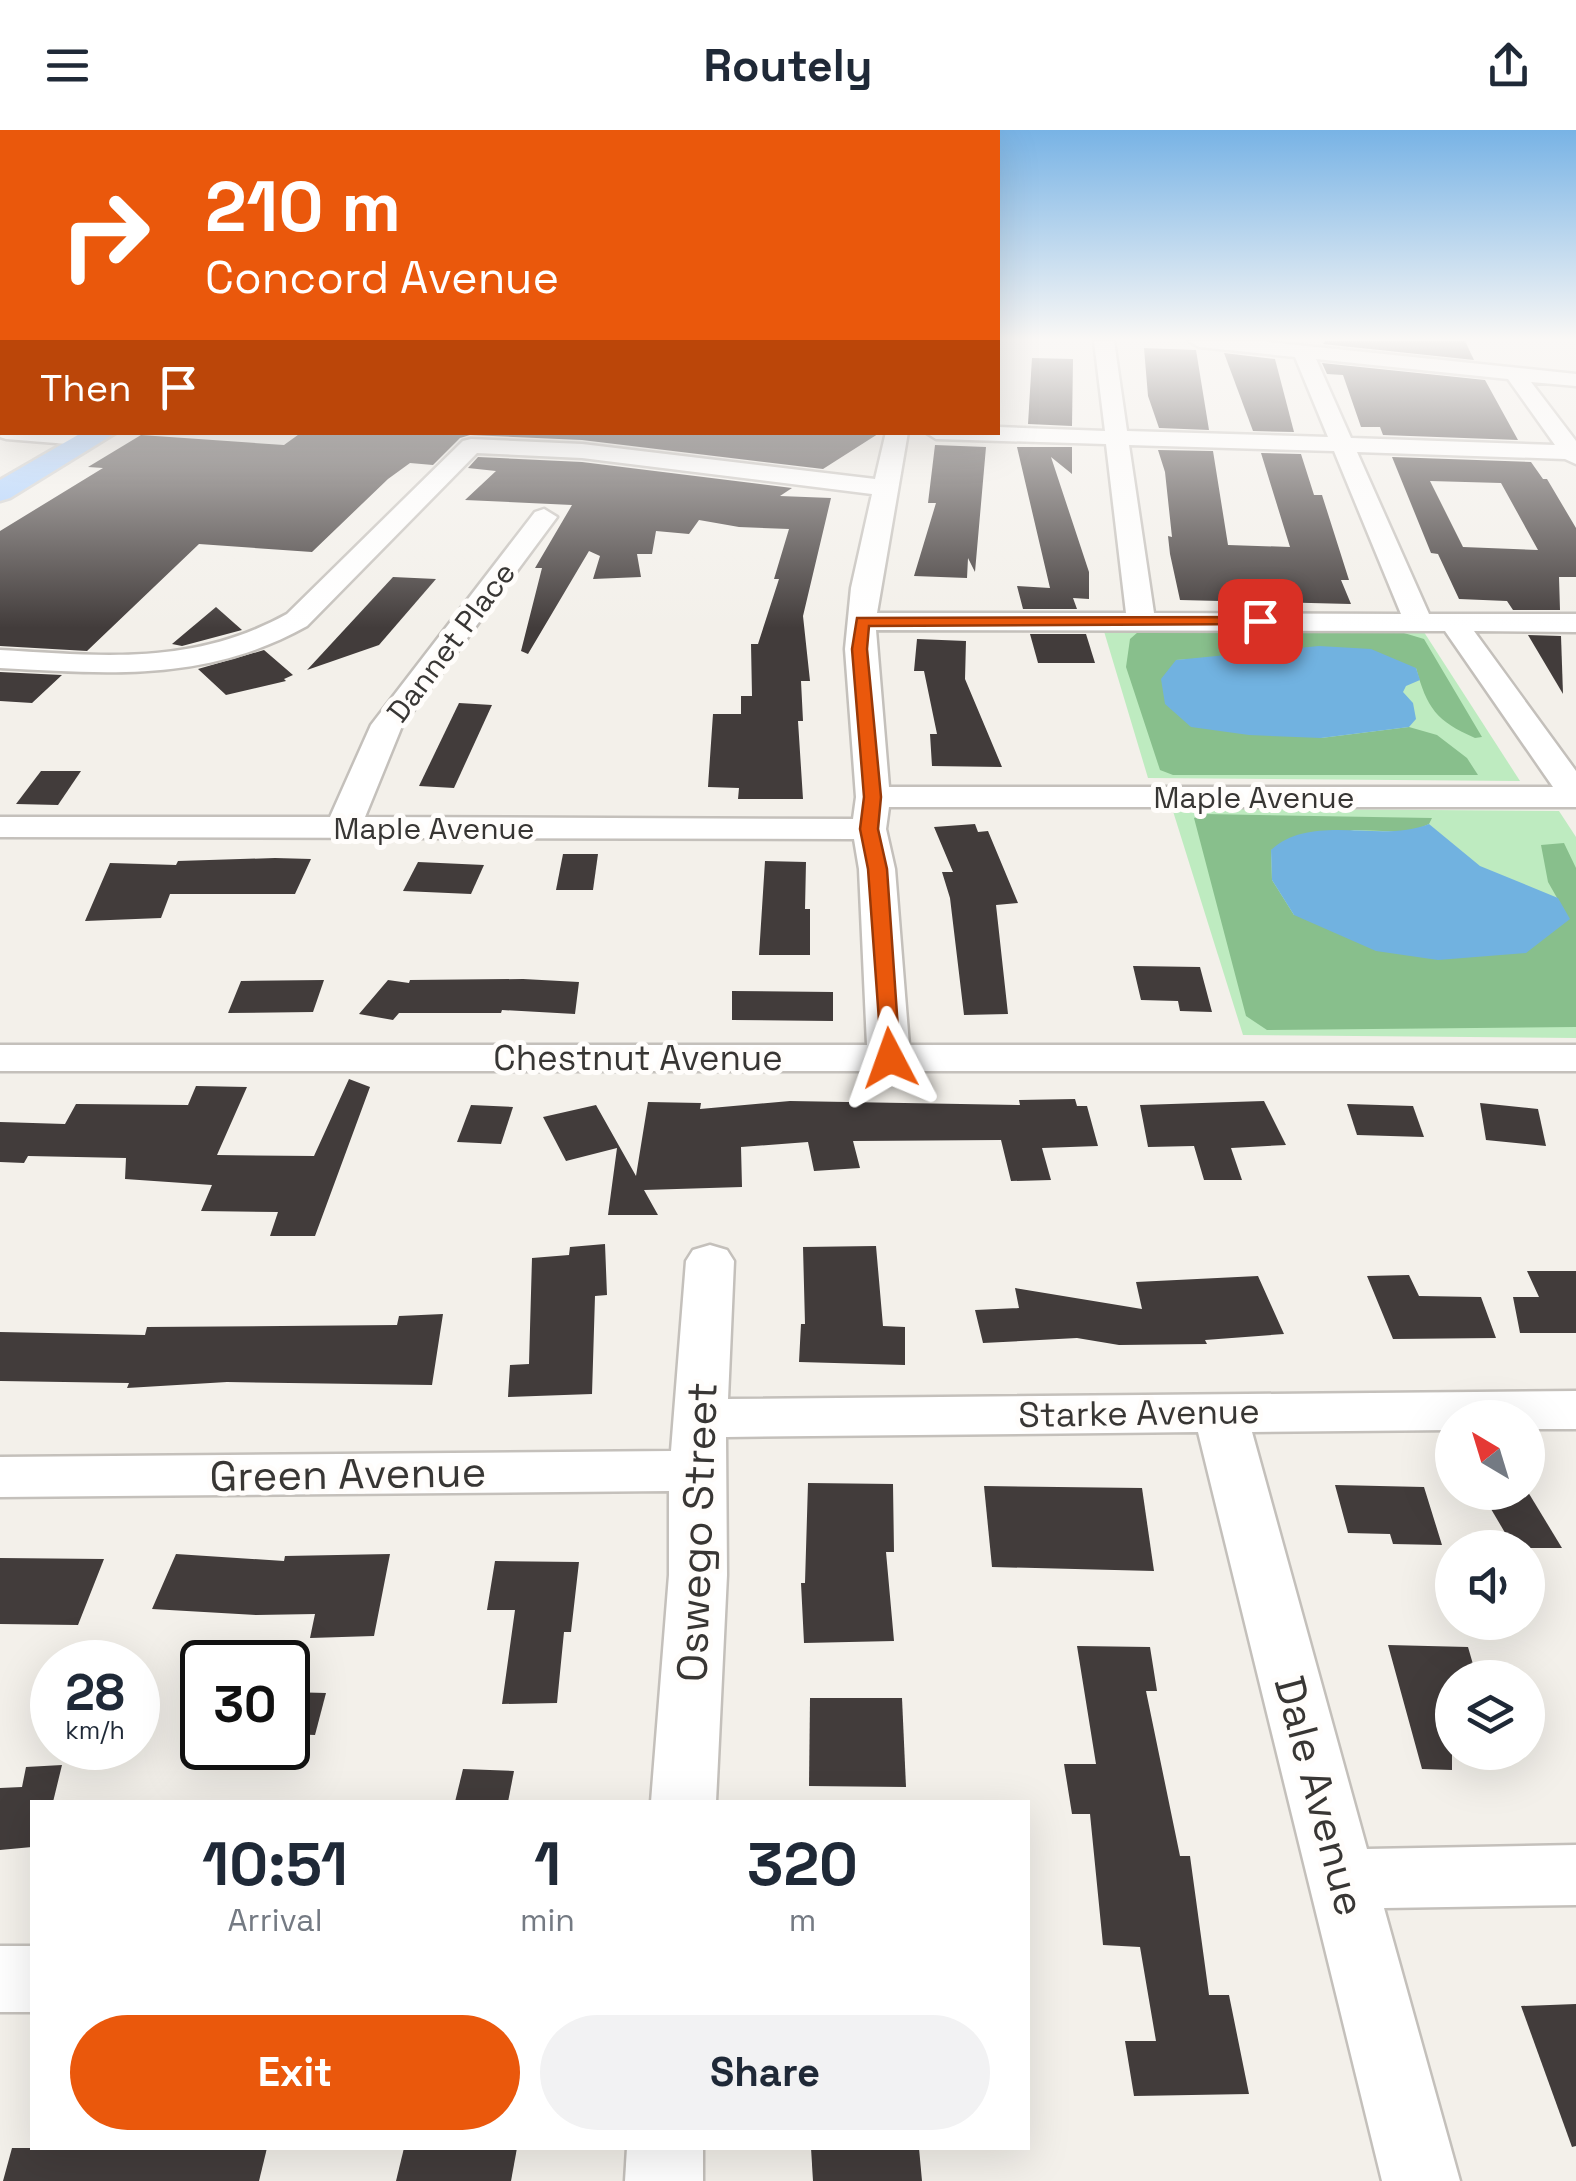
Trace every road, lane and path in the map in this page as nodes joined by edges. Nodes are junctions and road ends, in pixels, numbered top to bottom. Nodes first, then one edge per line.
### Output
1 (98, 437) edge
2 (896, 437) edge
3 (1077, 437) edge
4 (1339, 437) edge
5 (1116, 438) junction
6 (1342, 444) junction
7 (1574, 454) edge
8 (886, 488) junction
9 (0, 492) edge
10 (544, 517) dead end
11 (862, 621) junction
12 (1141, 621) junction
13 (1418, 621) junction
14 (1576, 622) edge
15 (1454, 623) junction
16 (0, 659) edge
17 (1576, 796) edge
18 (871, 813) junction
19 (0, 827) edge
20 (342, 828) junction
21 (0, 1058) edge
22 (890, 1058) junction
23 (1576, 1058) edge
24 (710, 1261) dead end
25 (1576, 1410) edge
26 (1220, 1412) junction
27 (699, 1444) junction
28 (0, 1478) edge
29 (684, 1800) edge
30 (1576, 1875) edge
31 (1342, 1881) junction
32 (0, 1979) edge
33 (30, 1979) edge
34 (665, 2150) edge
35 (664, 2181) edge
36 (1421, 2181) edge

1 - 9 main road
2 - 8 street
3 - 5 street
4 - 6 street
5 - 6 street
5 - 12 street
6 - 7 street
6 - 13 street
8 - 11 street
8 - 16 street
10 - 20 street, Dannet Place
11 - 12 street
11 - 18 street
12 - 13 street
13 - 15 street
14 - 15 street
15 - 17 street
17 - 18 street, Maple Avenue
18 - 20 street, Maple Avenue
18 - 22 street
19 - 20 street, Maple Avenue
21 - 22 street, Chestnut Avenue
22 - 23 street, Chestnut Avenue
24 - 27 street, Oswego Street
25 - 26 street, Starke Avenue
26 - 27 street, Starke Avenue
26 - 31 street, Dale Avenue
27 - 28 street, Green Avenue
27 - 29 street, Oswego Street
30 - 31 street
31 - 36 street, Dale Avenue
32 - 33 street
34 - 35 street

